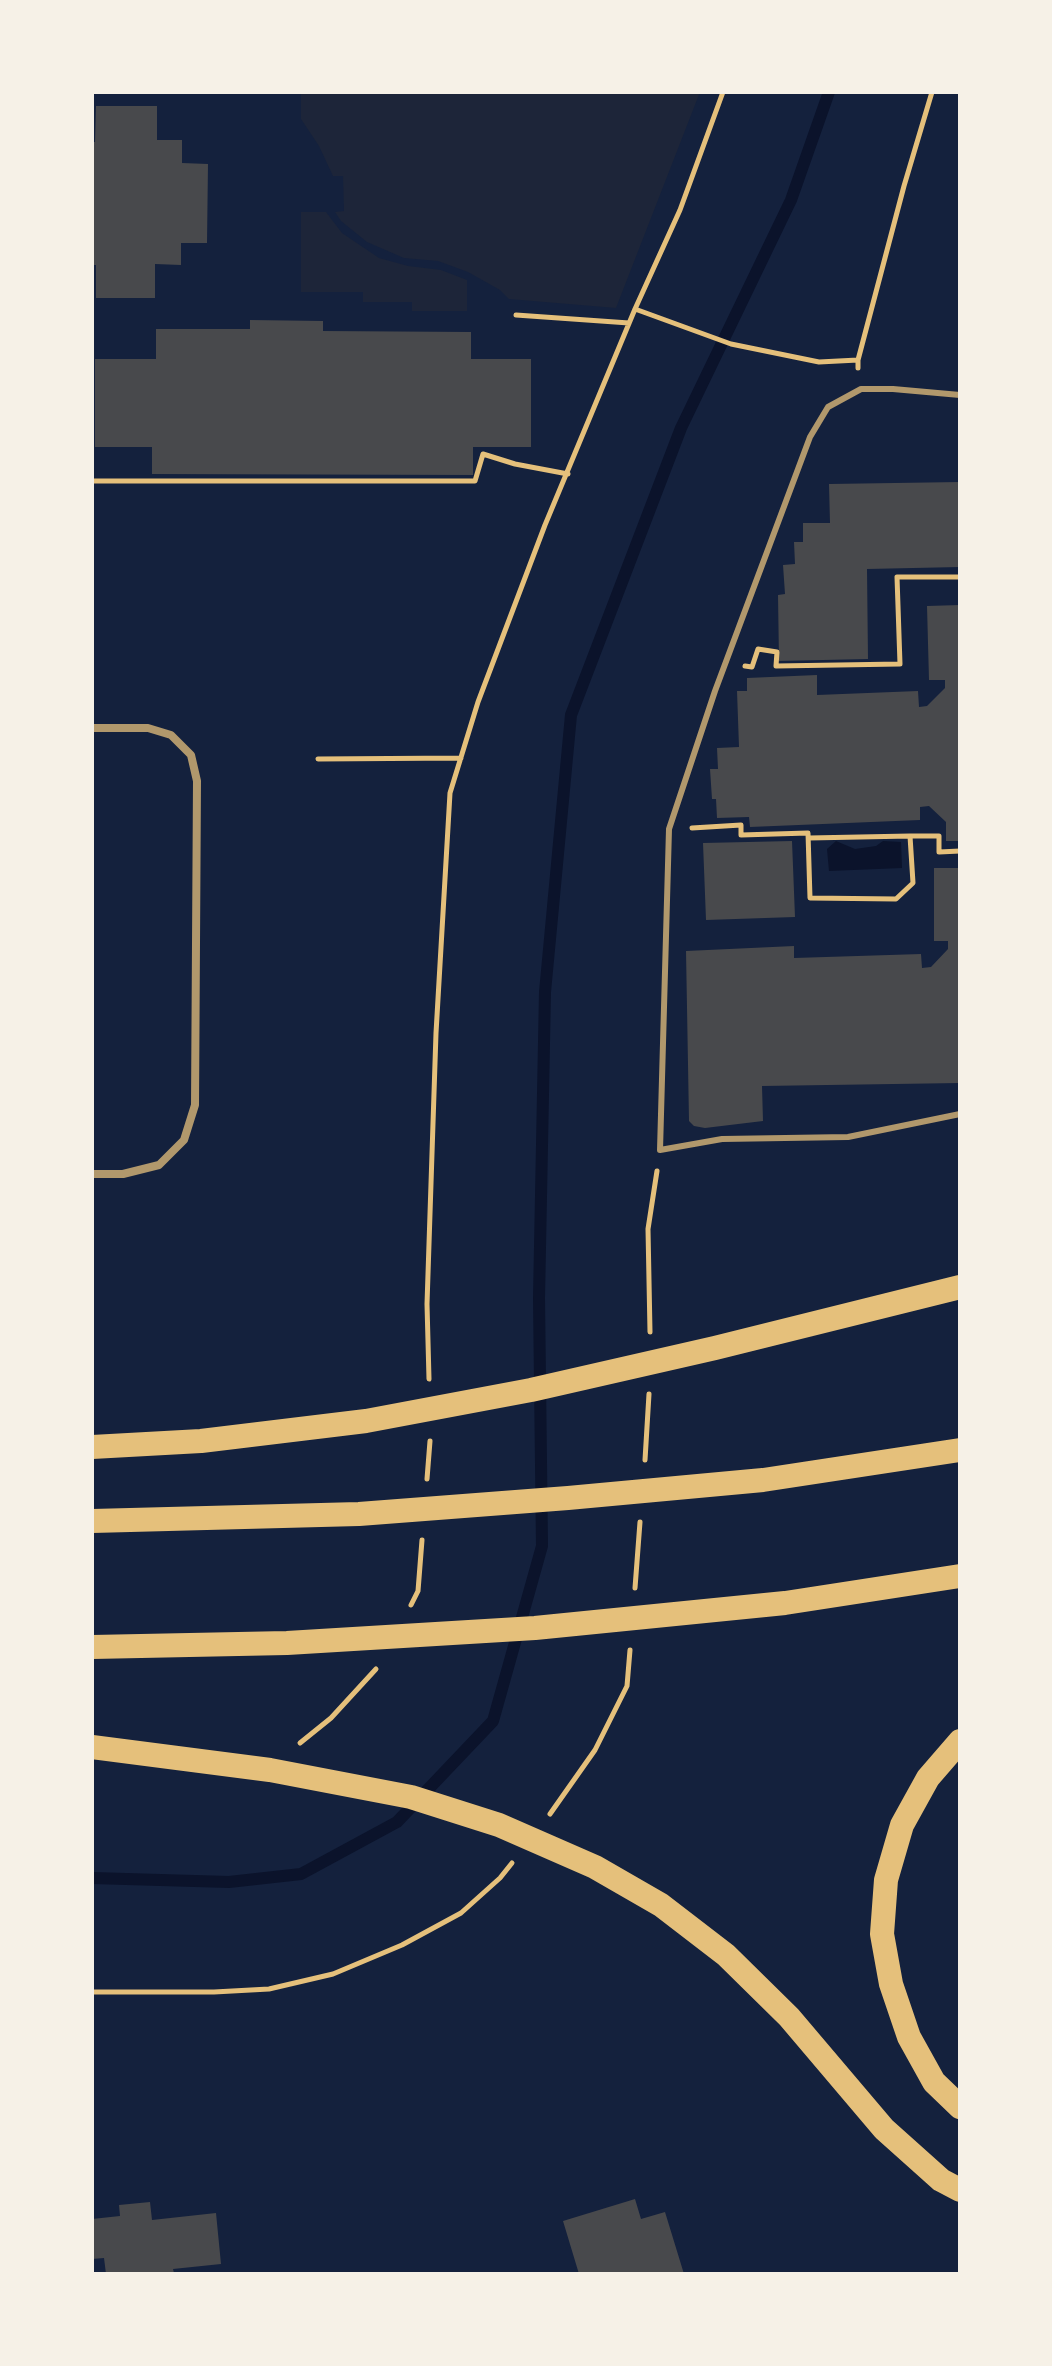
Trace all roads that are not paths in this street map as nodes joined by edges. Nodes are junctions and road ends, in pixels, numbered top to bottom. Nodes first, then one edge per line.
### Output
1 (960, 395) edge
2 (92, 728) edge
3 (960, 1114) edge
4 (92, 1174) edge
5 (960, 1287) edge
6 (92, 1447) edge
7 (960, 1450) edge
8 (92, 1521) edge
9 (960, 1576) edge
10 (92, 1647) edge
11 (960, 1741) edge
12 (92, 1747) edge
13 (960, 2107) edge
14 (960, 2190) edge

1 - 3 lane
2 - 4 street
5 - 6 highway
7 - 8 highway
9 - 10 highway
11 - 13 highway
12 - 14 highway

